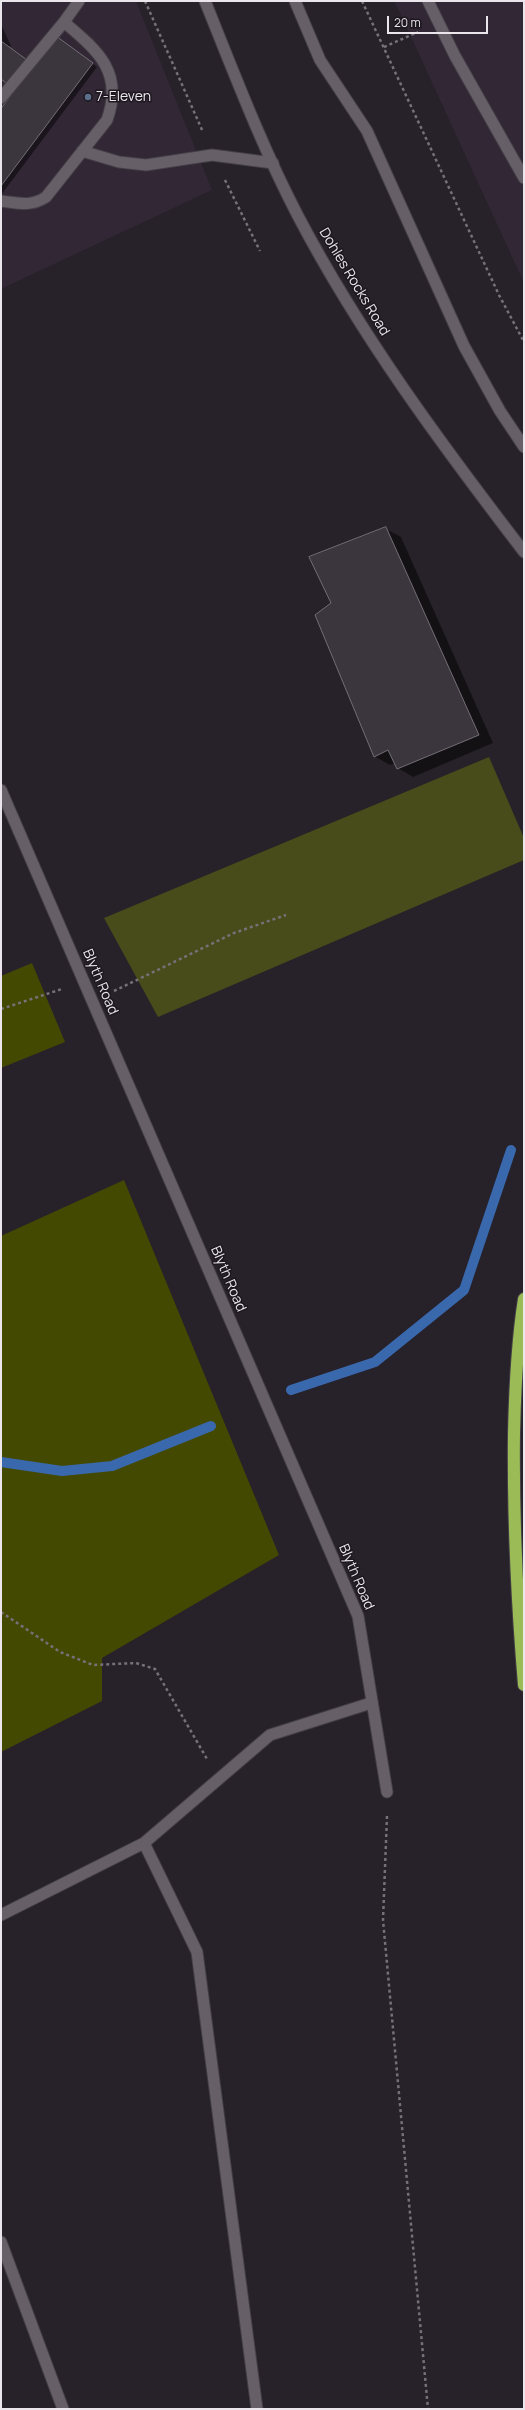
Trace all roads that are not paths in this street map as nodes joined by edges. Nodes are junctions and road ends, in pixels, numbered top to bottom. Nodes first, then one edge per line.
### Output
1 (205, 1) edge
2 (295, 1) edge
3 (428, 1) edge
4 (78, 2) edge
5 (64, 22) junction
6 (1, 98) edge
7 (82, 151) junction
8 (273, 163) junction
9 (524, 178) edge
10 (1, 201) edge
11 (524, 447) edge
12 (524, 552) edge
13 (1, 790) edge
14 (524, 1299) edge
15 (524, 1685) edge
16 (372, 1703) junction
17 (387, 1792) road end
18 (144, 1843) junction
19 (1, 1915) edge
20 (1, 2242) edge
21 (63, 2409) edge
22 (257, 2409) edge

1 - 8 main road, Dohles Rocks Road
2 - 11 main road
3 - 9 main road
4 - 5 main road
5 - 6 main road
5 - 7 main road
7 - 8 main road
7 - 10 main road
8 - 12 main road, Dohles Rocks Road
13 - 16 main road, Blyth Road
14 - 15 highway
16 - 17 main road, Blyth Road
16 - 18 main road
18 - 19 main road
18 - 22 main road
20 - 21 main road

